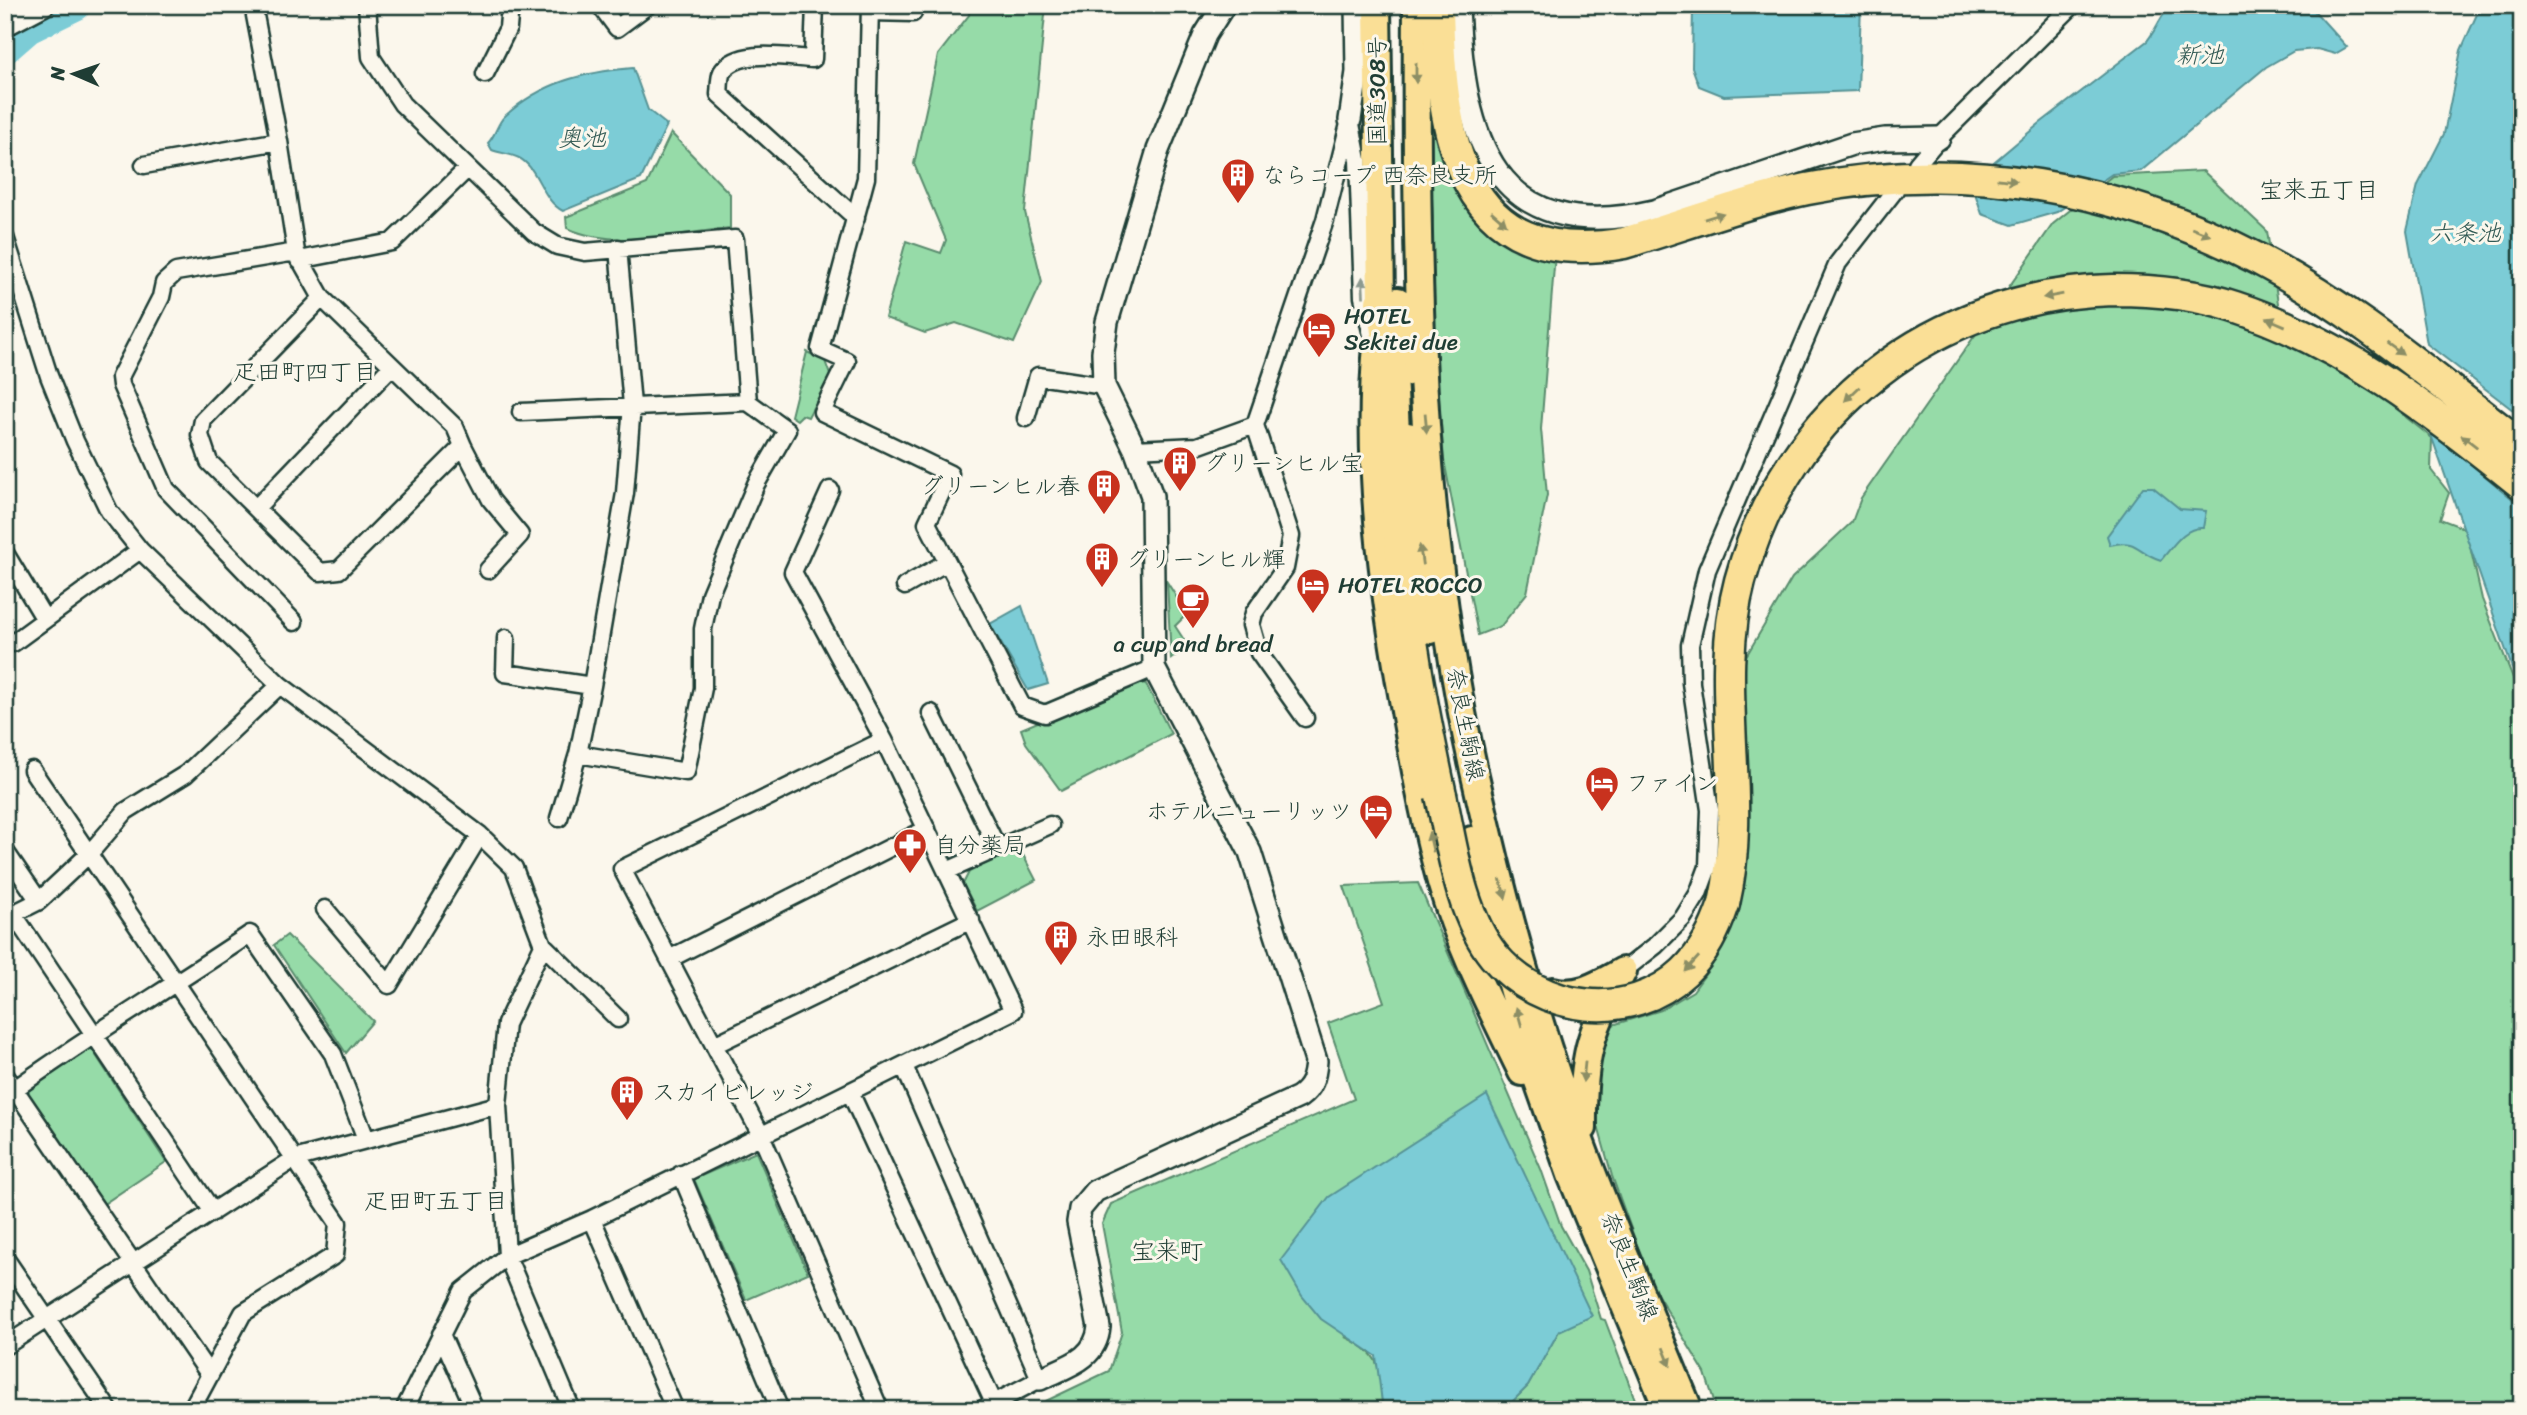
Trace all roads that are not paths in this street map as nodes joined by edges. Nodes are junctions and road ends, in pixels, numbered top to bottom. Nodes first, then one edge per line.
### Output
1 (43, 5) edge
2 (253, 5) edge
3 (367, 5) edge
4 (510, 5) edge
5 (600, 5) edge
6 (648, 5) edge
7 (815, 5) edge
8 (1224, 5) edge
9 (1356, 5) edge
10 (1377, 5) edge
11 (1392, 5) edge
12 (1417, 5) edge
13 (1438, 5) edge
14 (1458, 5) edge
15 (2073, 5) edge
16 (870, 9) edge
17 (913, 13) dead end
18 (5, 25) edge
19 (485, 74) dead end
20 (1350, 120) junction
21 (1939, 138) junction
22 (279, 141) junction
23 (144, 164) dead end
24 (468, 168) junction
25 (1928, 170) junction
26 (1895, 190) dead end
27 (856, 218) junction
28 (5, 237) edge
29 (618, 248) junction
30 (298, 256) junction
31 (321, 298) junction
32 (1390, 302) junction
33 (1383, 353) junction
34 (392, 366) junction
35 (1104, 386) junction
36 (748, 402) junction
37 (632, 405) junction
38 (521, 412) dead end
39 (1026, 418) dead end
40 (1255, 425) junction
41 (463, 446) junction
42 (2522, 446) edge
43 (1135, 449) junction
44 (2522, 484) edge
45 (830, 490) dead end
46 (257, 507) junction
47 (140, 550) junction
48 (5, 553) edge
49 (947, 562) junction
50 (488, 570) dead end
51 (905, 586) dead end
52 (44, 618) junction
53 (294, 622) dead end
54 (506, 638) dead end
55 (5, 642) edge
56 (1154, 668) junction
57 (280, 685) junction
58 (592, 686) junction
59 (931, 713) dead end
60 (1305, 718) dead end
61 (884, 740) junction
62 (578, 754) junction
63 (32, 770) dead end
64 (559, 818) dead end
65 (1050, 825) dead end
66 (927, 830) junction
67 (480, 835) junction
68 (997, 848) junction
69 (5, 851) edge
70 (89, 854) junction
71 (947, 871) junction
72 (39, 901) junction
73 (325, 909) dead end
74 (9, 916) edge
75 (971, 920) junction
76 (543, 945) junction
77 (1520, 950) junction
78 (669, 959) junction
79 (1623, 971) junction
80 (176, 984) junction
81 (618, 1019) dead end
82 (93, 1032) junction
83 (714, 1045) junction
84 (904, 1066) junction
85 (10, 1082) edge
86 (850, 1092) junction
87 (498, 1105) junction
88 (761, 1135) junction
89 (366, 1139) junction
90 (1583, 1149) junction
91 (294, 1159) junction
92 (681, 1174) junction
93 (1572, 1175) junction
94 (212, 1212) junction
95 (592, 1219) junction
96 (507, 1256) junction
97 (5, 1258) edge
98 (131, 1264) junction
99 (47, 1320) junction
100 (441, 1334) junction
101 (5, 1346) edge
102 (209, 1374) junction
103 (1040, 1379) junction
104 (987, 1406) edge
105 (109, 1410) edge
106 (191, 1410) edge
107 (404, 1410) edge
108 (475, 1410) edge
109 (572, 1410) edge
110 (675, 1410) edge
111 (780, 1410) edge
112 (880, 1410) edge
113 (1668, 1410) edge
114 (1689, 1410) edge

1 - 18 street
2 - 22 street
3 - 24 street
4 - 19 street
5 - 6 street
7 - 27 street
8 - 35 street
9 - 20 street
10 - 32 main road, 国道308号
11 - 32 main road, 国道308号
12 -> 77 main road, 奈良生駒線
13 -> 25 highway
14 - 21 street
15 - 21 street
16 - 17 street
16 - 27 street
33 -> 20 street
20 - 40 street
21 - 25 street
22 - 23 street
22 - 30 street
24 - 29 street
24 - 30 street
25 -> 42 highway
26 - 79 street
27 - 49 street
28 - 47 street
29 - 36 street
29 - 37 street
30 - 31 street
30 - 53 street
31 - 34 street
31 - 46 street
32 - 33 highway
93 -> 32 main road, 奈良生駒線
44 -> 33 highway, bridge
93 -> 33 main road, 奈良生駒線
34 - 41 street
34 - 46 street
35 - 39 street
35 - 43 street
36 - 37 street
36 - 62 street
37 - 38 street
37 - 58 street
40 - 43 street
40 - 60 street
41 - 46 street
41 - 50 street
43 - 56 street
45 - 61 street
47 - 52 street
47 - 57 street
48 - 52 street
49 - 51 street
49 - 56 street
52 - 55 street
54 - 58 street
56 - 103 street
57 - 67 street
57 - 70 street
58 - 62 street
59 - 68 street
61 - 66 street
61 - 78 street
62 - 64 street
63 - 70 street
65 - 68 street
66 - 71 street
66 - 78 street
67 - 73 street
67 - 76 street
68 - 71 street
69 - 72 street
70 - 72 street
70 - 80 street
71 - 75 street
72 - 74 street
74 - 82 street
75 - 83 street
75 - 84 street
76 - 81 street
76 - 87 street
77 - 79 main road
77 - 90 main road, 奈良生駒線
78 - 83 street
79 -> 90 main road
80 - 82 street
80 - 89 street
80 - 91 street
82 - 85 street
82 - 94 street
83 - 88 street
84 - 86 street
84 - 103 street
85 - 98 street
86 - 88 street
86 - 104 street
87 - 89 street
87 - 96 street
88 - 92 street
88 - 112 street
89 - 91 street
90 -> 114 main road, 奈良生駒線
91 - 94 street
91 - 102 street
92 - 95 street
92 - 111 street
93 - 113 main road, 奈良生駒線
94 - 98 street
95 - 96 street
95 - 110 street
96 - 100 street
96 - 109 street
97 - 99 street
98 - 99 street
98 - 102 street
99 - 101 street
99 - 105 street
100 - 107 street
100 - 108 street
102 - 106 street
103 - 104 street

